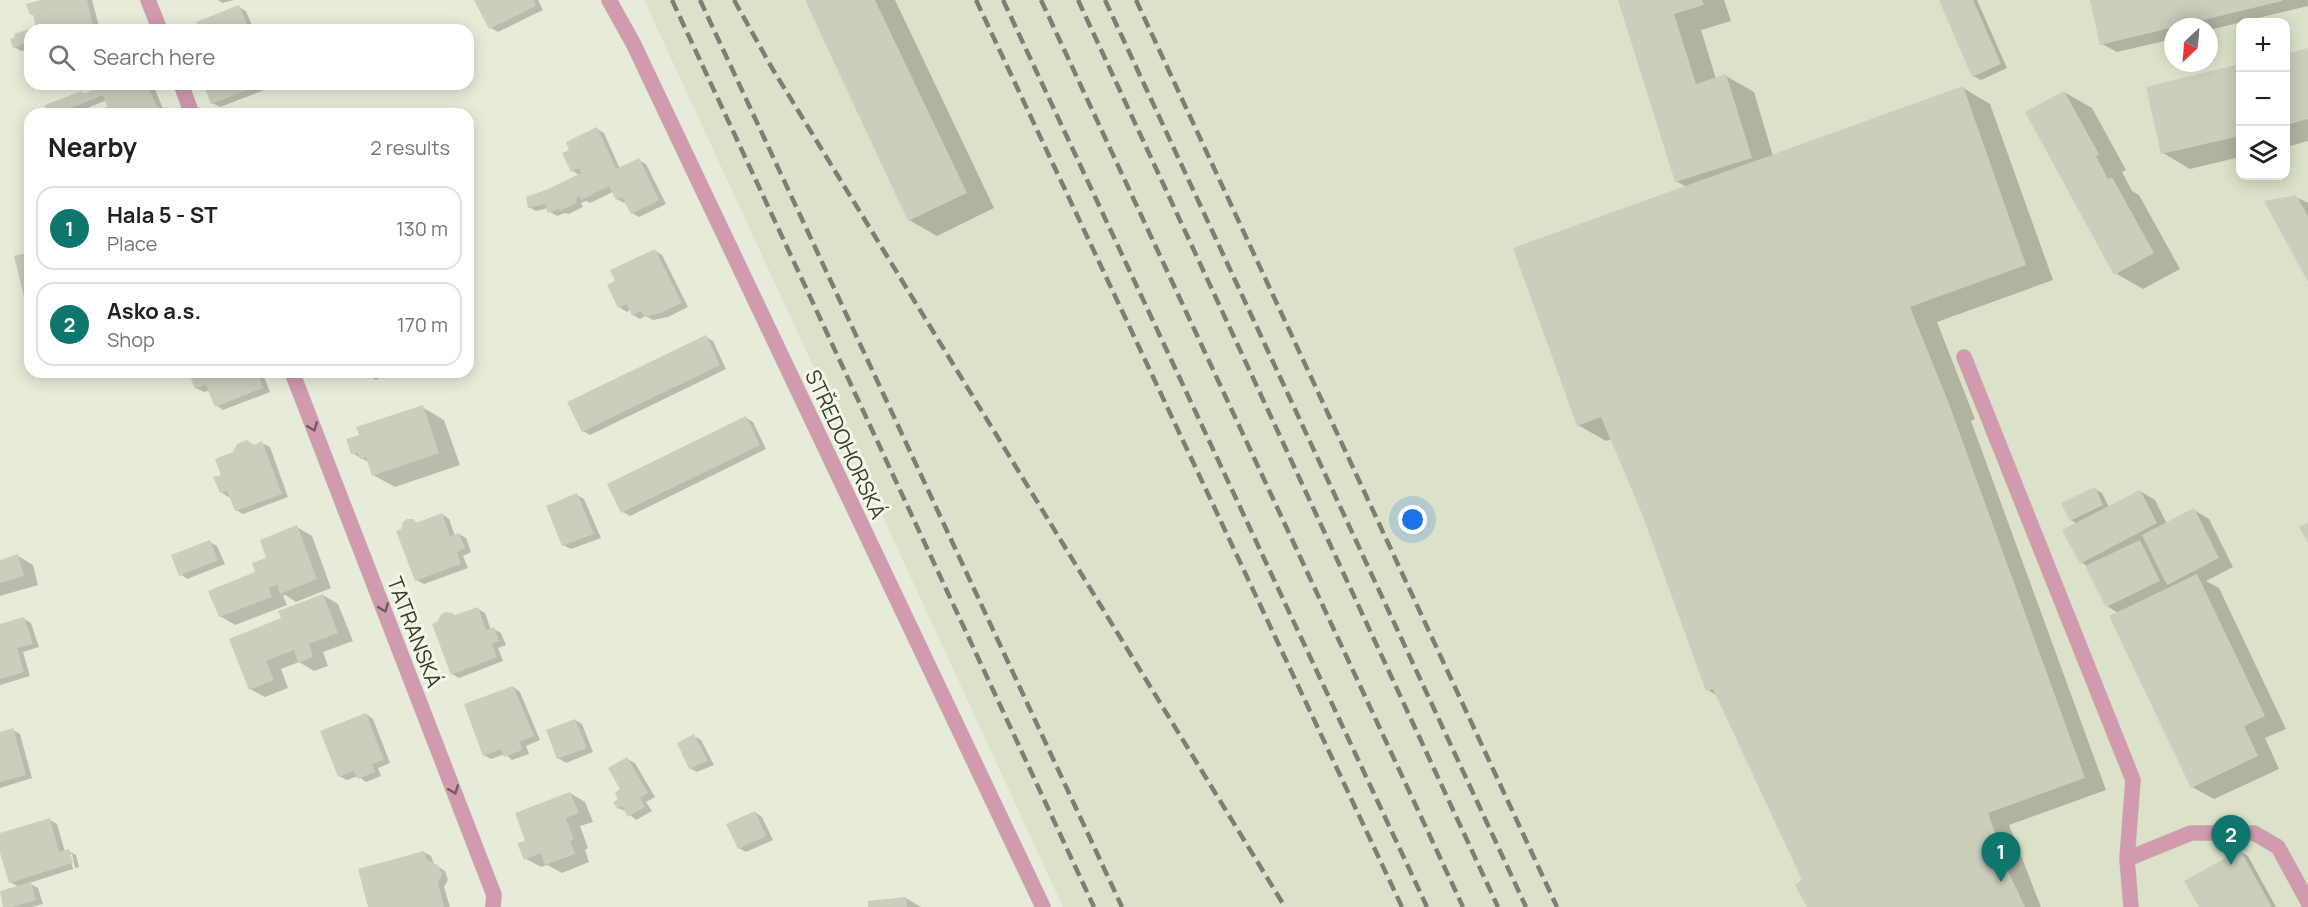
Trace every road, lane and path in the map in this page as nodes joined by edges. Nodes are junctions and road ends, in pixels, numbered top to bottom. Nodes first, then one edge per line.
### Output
1 (148, 0) edge
2 (609, 0) edge
3 (158, 24) edge
4 (183, 90) edge
5 (190, 108) edge
6 (1964, 357) dead end
7 (294, 378) edge
8 (2127, 859) junction
9 (2308, 902) edge
10 (493, 907) edge
11 (1043, 907) edge
12 (2131, 907) edge

1 - 3 street
2 - 11 street, STŘEDOHORSKÁ
4 - 5 street
6 - 8 street
7 -> 10 street, TATRANSKÁ
8 - 9 street
8 - 12 street

